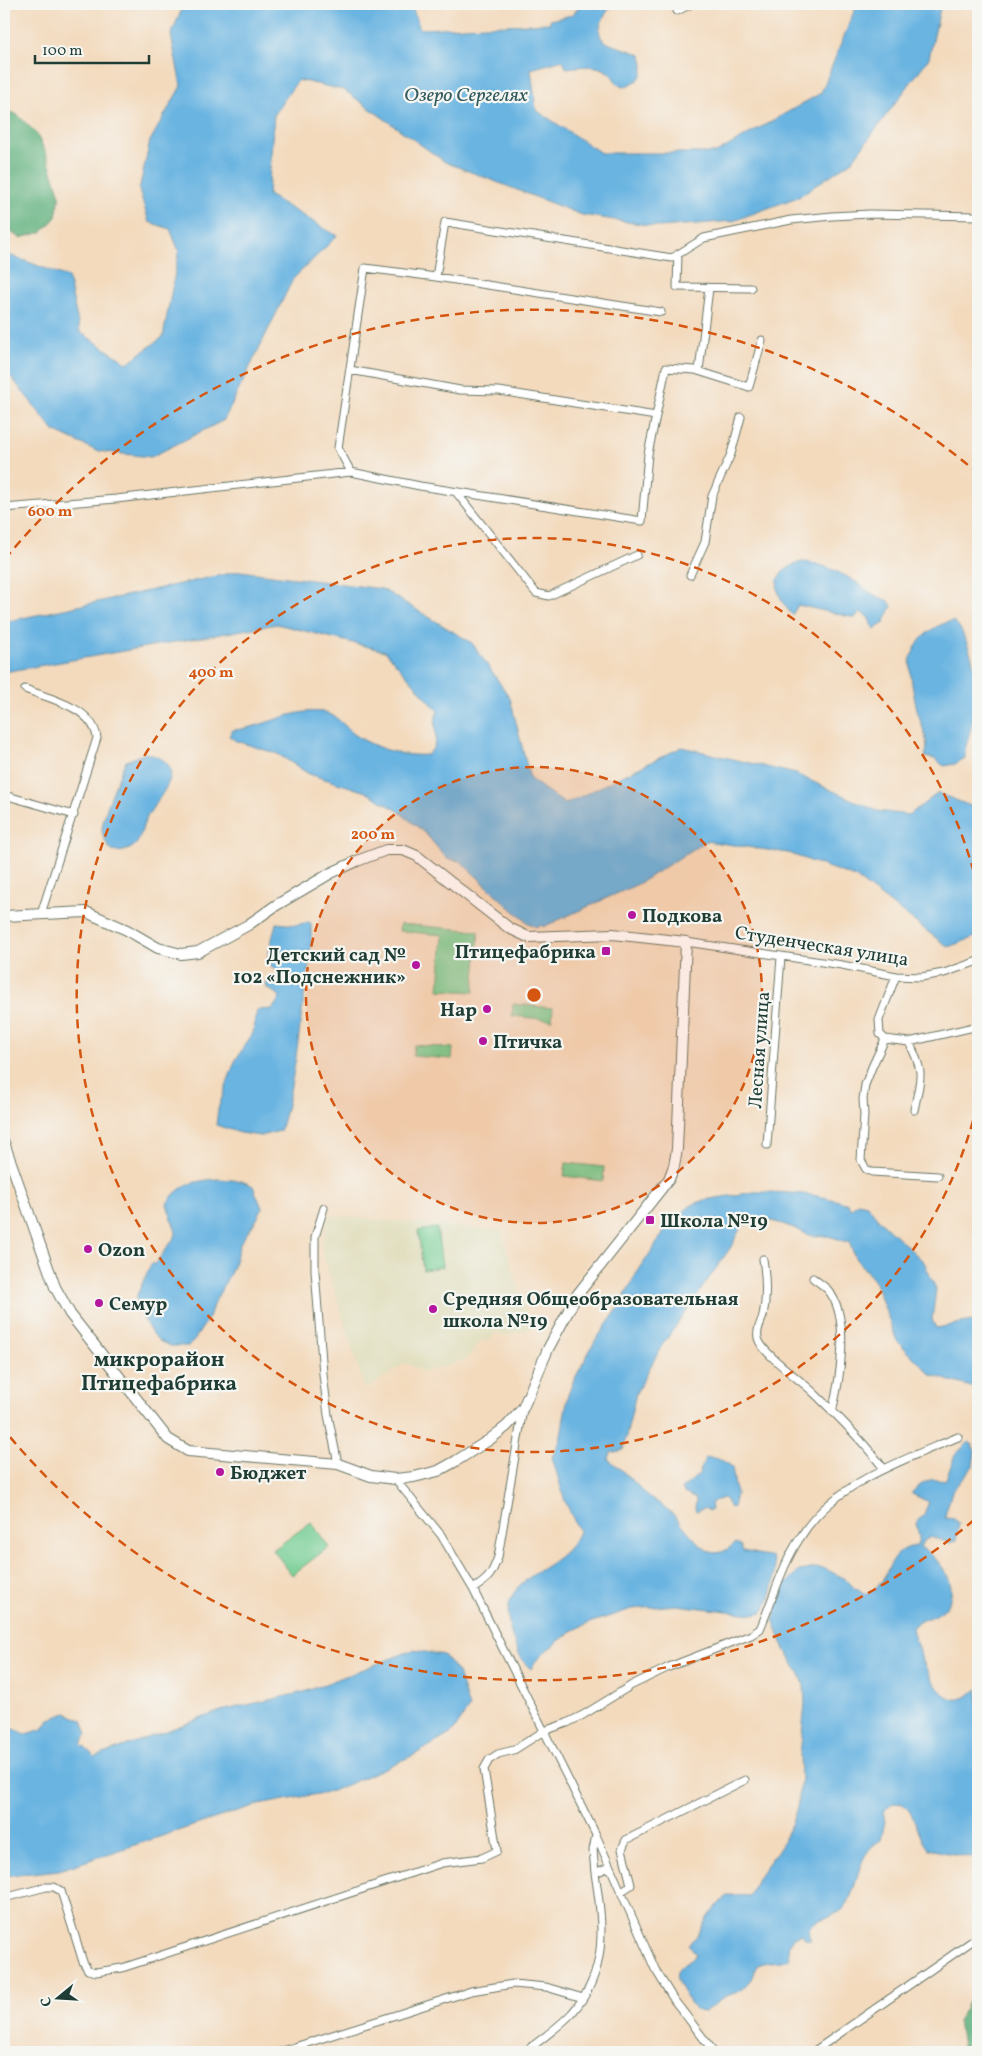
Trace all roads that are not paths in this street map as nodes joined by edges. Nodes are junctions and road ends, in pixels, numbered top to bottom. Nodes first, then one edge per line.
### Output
1 (691, 4) edge
2 (676, 11) dead end
3 (978, 216) edge
4 (678, 254) junction
5 (436, 277) junction
6 (709, 288) junction
7 (751, 288) dead end
8 (661, 312) dead end
9 (762, 340) dead end
10 (350, 370) junction
11 (699, 371) junction
12 (656, 416) junction
13 (741, 417) dead end
14 (351, 472) junction
15 (456, 492) junction
16 (4, 508) edge
17 (637, 556) dead end
18 (690, 575) dead end
19 (25, 690) dead end
20 (4, 795) edge
21 (74, 815) junction
22 (41, 914) junction
23 (4, 916) edge
24 (686, 942) junction
25 (781, 957) junction
26 (978, 961) edge
27 (896, 976) junction
28 (978, 1026) edge
29 (885, 1039) junction
30 (909, 1042) junction
31 (914, 1110) dead end
32 (4, 1143) edge
33 (767, 1145) dead end
34 (8, 1168) edge
35 (938, 1176) dead end
36 (324, 1208) dead end
37 (763, 1259) dead end
38 (814, 1278) dead end
39 (523, 1408) junction
40 (832, 1412) junction
41 (958, 1437) dead end
42 (338, 1464) junction
43 (884, 1469) junction
44 (394, 1479) junction
45 (473, 1589) junction
46 (544, 1731) junction
47 (745, 1780) dead end
48 (596, 1835) junction
49 (609, 1867) junction
50 (595, 1874) junction
51 (622, 1891) junction
52 (4, 1898) edge
53 (978, 1937) edge
54 (583, 1998) junction
55 (278, 2052) edge
56 (525, 2052) edge
57 (714, 2052) edge
58 (813, 2052) edge

1 - 2 street
3 - 4 street
4 - 5 street
4 - 6 street
5 - 8 street
5 - 10 street
6 - 7 street
6 - 11 street
9 - 11 street
10 - 12 street
10 - 14 street
11 - 12 street
12 - 15 street
13 - 18 street
14 - 15 street
14 - 16 street
15 - 17 street
19 - 21 street
20 - 21 street
21 - 22 street
22 - 23 street, Студенческая улица
22 - 24 street, Студенческая улица
24 - 25 street, Студенческая улица
24 - 39 street
25 - 27 street, Студенческая улица
25 - 33 street, Лесная улица
26 - 27 street, Студенческая улица
27 - 29 street
28 - 30 street
29 - 30 street
29 - 35 street
30 - 31 street
32 - 34 street
34 - 42 street
36 - 42 street
37 - 40 street
38 - 40 street
39 - 44 street
39 - 45 street
40 - 43 street
41 - 43 street
42 - 44 street
43 - 46 street
44 - 45 street
45 - 46 street
46 - 48 street
46 - 52 street
47 - 51 street
48 - 49 street
48 - 50 street
49 - 50 street
49 - 51 street
50 - 54 street
51 - 57 street
53 - 58 street
54 - 55 street
54 - 56 street

